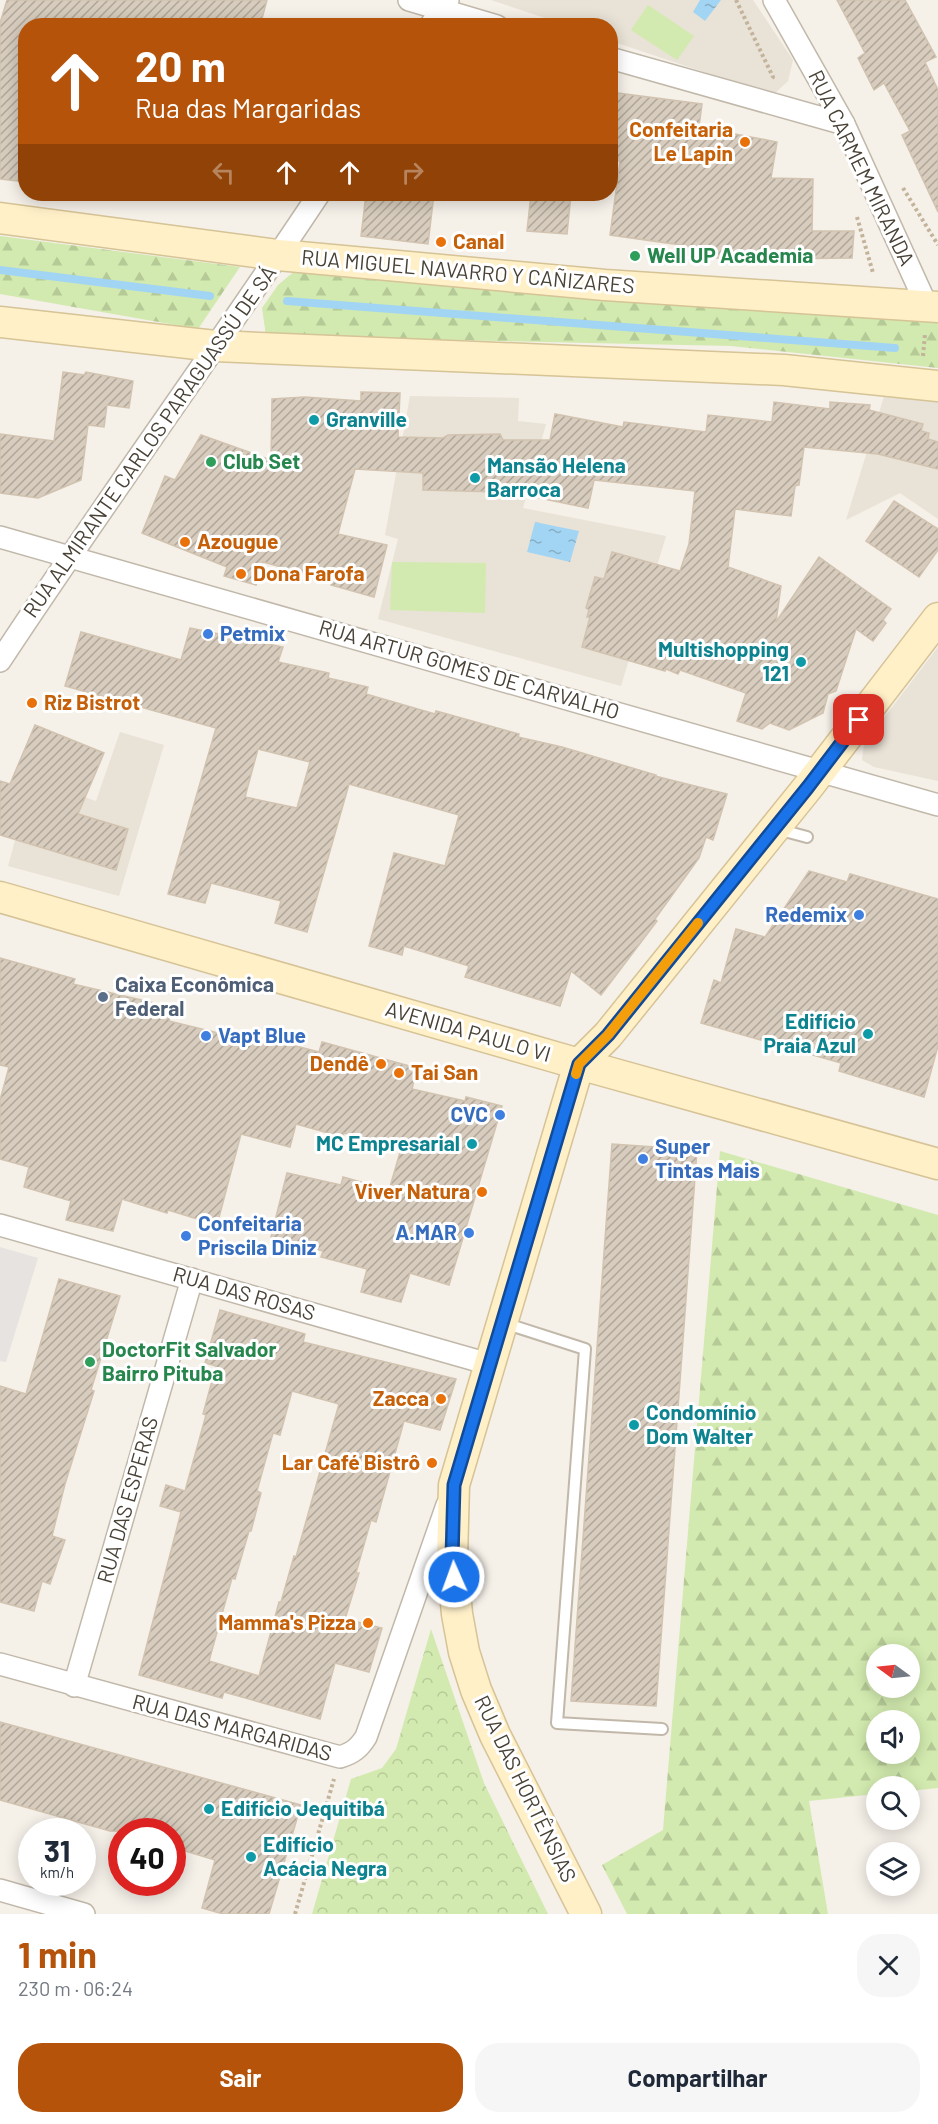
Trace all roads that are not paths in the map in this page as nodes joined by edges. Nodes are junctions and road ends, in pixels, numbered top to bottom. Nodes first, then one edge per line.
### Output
1 (408, 0) edge
2 (774, 0) edge
3 (440, 12) edge
4 (464, 18) edge
5 (618, 60) edge
6 (844, 124) junction
7 (314, 201) edge
8 (0, 218) edge
9 (278, 255) junction
10 (933, 306) edge
11 (0, 322) edge
12 (215, 346) junction
13 (929, 385) edge
14 (0, 537) edge
15 (69, 556) junction
16 (938, 618) edge
17 (0, 661) edge
18 (820, 771) junction
19 (938, 805) edge
20 (774, 828) junction
21 (807, 837) dead end
22 (0, 897) edge
23 (579, 1064) junction
24 (938, 1164) edge
25 (0, 1225) edge
26 (192, 1279) junction
27 (501, 1322) junction
28 (489, 1364) junction
29 (454, 1485) junction
30 (0, 1664) edge
31 (74, 1686) junction
32 (662, 1729) dead end
33 (0, 1890) edge
34 (84, 1914) edge
35 (586, 1914) edge

1 - 3 street
2 - 6 street, RUA CARMEM MIRANDA
3 - 4 street
5 - 6 street
6 - 10 street, RUA CARMEM MIRANDA
7 - 9 street, RUA ALMIRANTE CARLOS PARAGUASSÚ DE SÁ
8 - 9 street, RUA MIGUEL NAVARRO Y CAÑIZARES
9 - 10 street, RUA MIGUEL NAVARRO Y CAÑIZARES
9 - 12 street, RUA ALMIRANTE CARLOS PARAGUASSÚ DE SÁ
11 - 12 street
12 - 13 street
12 - 15 street, RUA ALMIRANTE CARLOS PARAGUASSÚ DE SÁ
14 - 15 street, RUA ARTUR GOMES DE CARVALHO
15 - 17 street, RUA ALMIRANTE CARLOS PARAGUASSÚ DE SÁ
15 - 18 street, RUA ARTUR GOMES DE CARVALHO
16 - 18 street
18 - 19 street, RUA ARTUR GOMES DE CARVALHO
18 - 20 street
20 - 21 lane
20 - 23 street
22 - 23 street, AVENIDA PAULO VI
23 - 24 street, AVENIDA PAULO VI
23 - 27 street, RUA DAS MARGARIDAS
25 - 26 street, RUA DAS ROSAS
26 - 28 street, RUA DAS ROSAS
26 - 31 street, RUA DAS ESPERAS
27 - 28 street, RUA DAS MARGARIDAS
27 - 32 lane
28 - 29 street, RUA DAS MARGARIDAS
29 - 31 street, RUA DAS MARGARIDAS
29 - 35 street, RUA DAS HORTÊNSIAS
30 - 31 street, RUA DAS MARGARIDAS
33 - 34 street

